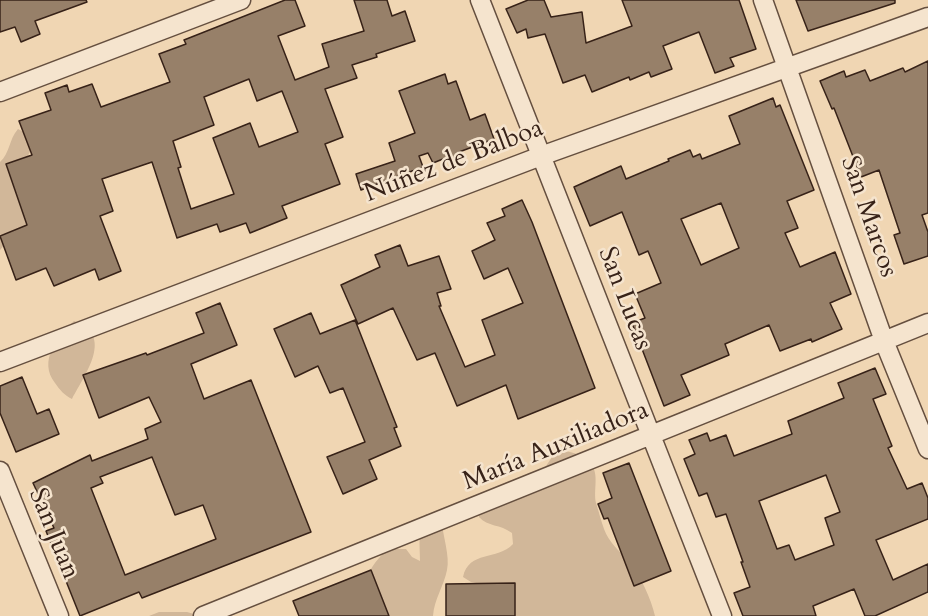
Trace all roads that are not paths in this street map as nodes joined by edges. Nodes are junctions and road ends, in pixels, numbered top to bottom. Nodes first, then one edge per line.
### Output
1 (241, 0) edge
2 (480, 0) edge
3 (763, 0) edge
4 (214, 4) edge
5 (928, 17) edge
6 (788, 68) junction
7 (0, 92) edge
8 (541, 156) junction
9 (928, 323) edge
10 (884, 341) junction
11 (0, 362) edge
12 (650, 437) junction
13 (928, 449) edge
14 (0, 471) edge
15 (59, 616) edge
16 (203, 616) edge
17 (722, 616) edge

1 - 4 street
2 - 8 street, San Lucas
3 - 6 street, San Marcos
4 - 7 street
5 - 6 street, Núñez de Balboa
6 - 8 street, Núñez de Balboa
6 - 10 street, San Marcos
8 - 11 street, Núñez de Balboa
8 - 12 street, San Lucas
9 - 10 street, María Auxiliadora
10 - 12 street, María Auxiliadora
10 - 13 street, San Marcos
12 - 16 street, María Auxiliadora
12 - 17 street, San Lucas
14 - 15 street, San Juan

